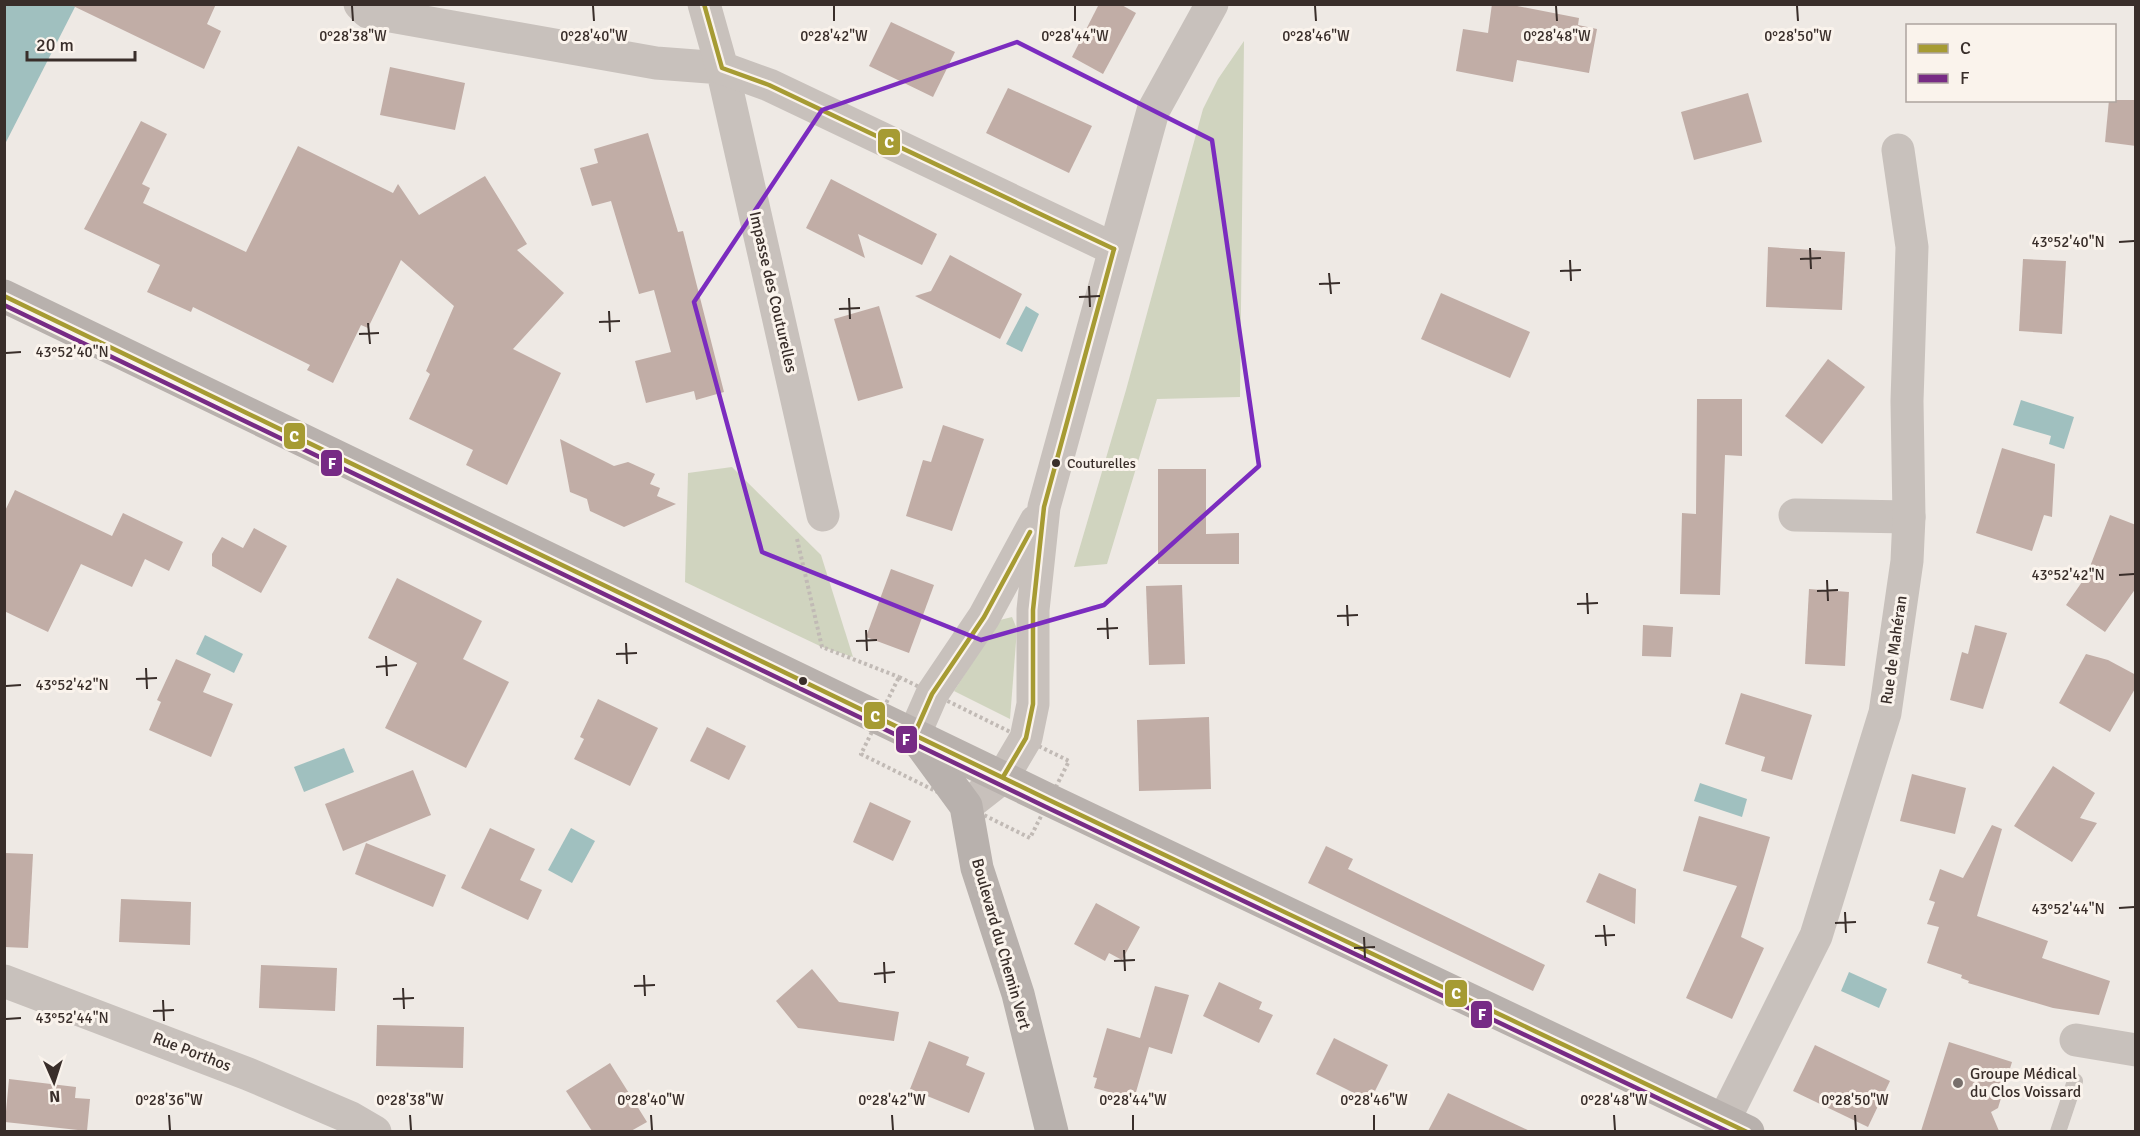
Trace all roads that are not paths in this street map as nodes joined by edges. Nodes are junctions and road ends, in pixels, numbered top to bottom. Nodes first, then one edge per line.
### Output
1 (360, 4) edge
2 (704, 4) edge
3 (1212, 4) edge
4 (722, 68) junction
5 (1898, 150) dead end
6 (1114, 249) junction
7 (4, 296) edge
8 (1044, 507) junction
9 (823, 515) road end
10 (1795, 515) dead end
11 (1909, 516) junction
12 (914, 735) junction
13 (1003, 777) junction
14 (966, 806) junction
15 (4, 981) edge
16 (2076, 1040) dead end
17 (2136, 1050) edge
18 (2075, 1082) dead end
19 (1736, 1126) edge
20 (375, 1131) edge
21 (1052, 1131) edge
22 (2058, 1131) edge

1 - 4 street
2 - 4 street, Impasse des Couturelles
3 - 6 street
4 - 6 street
4 - 9 street, Impasse des Couturelles
5 - 11 street, Rue de Mahéran
6 - 8 street
7 - 12 main road
8 - 12 street
8 - 13 street
10 - 11 street
11 - 19 street, Rue de Mahéran
12 - 13 main road
12 - 14 main road, Boulevard du Chemin Vert
13 - 14 street
13 - 19 main road
14 - 21 main road, Boulevard du Chemin Vert
15 - 20 street, Rue Porthos
16 - 17 street
18 - 22 lane

